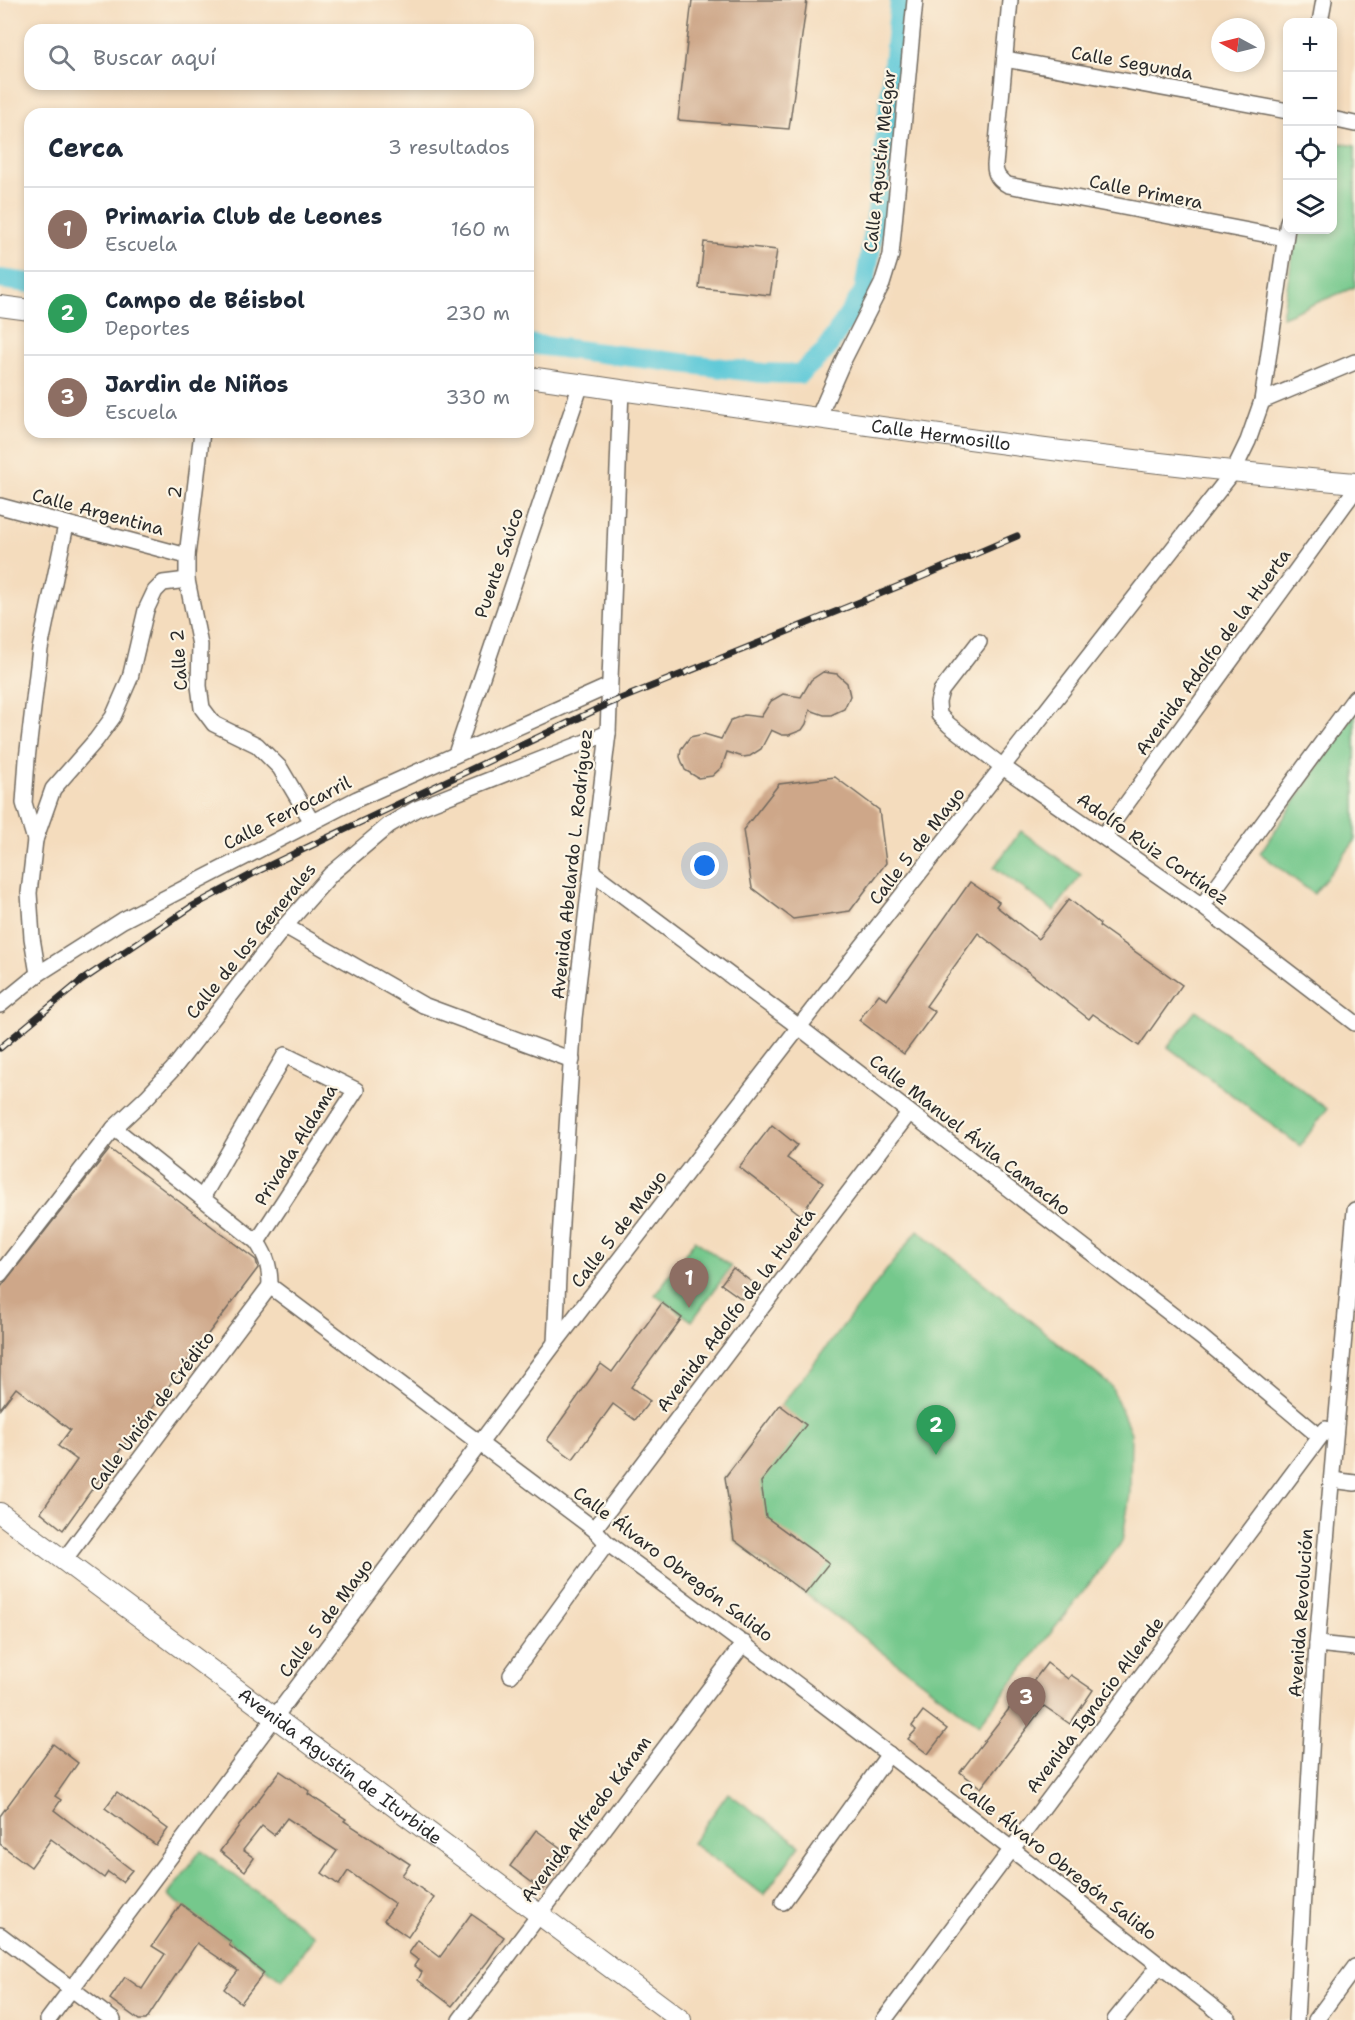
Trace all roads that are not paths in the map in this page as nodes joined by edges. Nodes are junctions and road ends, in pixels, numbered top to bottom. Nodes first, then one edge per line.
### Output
1 (915, 0) edge
2 (1010, 0) edge
3 (1324, 0) edge
4 (1321, 18) edge
5 (1005, 59) junction
6 (1283, 110) edge
7 (1337, 120) edge
8 (1355, 124) edge
9 (1285, 234) edge
10 (1285, 238) junction
11 (0, 306) edge
12 (24, 309) edge
13 (1355, 362) edge
14 (534, 378) edge
15 (581, 384) junction
16 (621, 389) junction
17 (1262, 401) junction
18 (818, 418) junction
19 (201, 438) edge
20 (1233, 472) junction
21 (1355, 483) edge
22 (1355, 490) edge
23 (0, 506) edge
24 (66, 525) junction
25 (187, 556) junction
26 (187, 580) junction
27 (979, 642) dead end
28 (609, 686) junction
29 (1355, 698) edge
30 (608, 733) junction
31 (456, 754) junction
32 (1003, 767) junction
33 (312, 822) junction
34 (1103, 837) junction
35 (35, 840) junction
36 (592, 872) junction
37 (1202, 906) junction
38 (285, 926) junction
39 (39, 974) junction
40 (0, 1005) edge
41 (1355, 1023) edge
42 (799, 1027) junction
43 (572, 1060) junction
44 (909, 1113) junction
45 (114, 1128) junction
46 (202, 1198) junction
47 (1355, 1210) edge
48 (257, 1242) junction
49 (0, 1274) edge
50 (270, 1286) junction
51 (1350, 1310) edge
52 (555, 1343) junction
53 (1337, 1415) junction
54 (1319, 1436) junction
55 (481, 1445) junction
56 (1332, 1480) junction
57 (1355, 1483) edge
58 (1, 1517) edge
59 (594, 1529) junction
60 (607, 1542) junction
61 (64, 1560) junction
62 (744, 1643) junction
63 (1317, 1644) junction
64 (1355, 1648) edge
65 (512, 1675) dead end
66 (275, 1718) junction
67 (889, 1754) junction
68 (1012, 1848) junction
69 (783, 1902) dead end
70 (539, 1914) junction
71 (0, 1935) edge
72 (1160, 1965) junction
73 (1355, 1967) edge
74 (71, 1989) junction
75 (48, 2020) edge
76 (113, 2020) edge
77 (460, 2020) edge
78 (681, 2020) edge
79 (884, 2020) edge
80 (1115, 2020) edge
81 (1229, 2020) edge
82 (1296, 2020) edge
83 (1316, 2020) edge

1 - 18 street, Calle Agustín Melgar
2 - 5 street
3 - 4 street
5 - 6 street, Calle Segunda
5 - 10 street, Calle Primera
7 - 8 street
9 - 10 street, Calle 5 de Mayo
10 - 17 street, Calle 5 de Mayo
11 - 12 street
13 - 17 street
14 - 15 street, Calle Hermosillo
15 - 16 street, Calle Hermosillo
15 - 31 street, Puente Saúco
16 - 18 street, Calle Hermosillo
16 - 28 street, Avenida Abelardo L. Rodríguez
17 - 20 street, Calle 5 de Mayo
18 - 20 street, Calle Hermosillo
19 - 25 street, 2
20 - 21 street, Calle Hermosillo
20 - 32 street, Calle 5 de Mayo
22 - 34 street, Avenida Adolfo de la Huerta
23 - 24 street, Calle Argentina
24 - 25 street, Calle Argentina
24 - 35 street
25 - 26 street, Calle 2
26 - 33 street, Calle 2
26 - 35 street
27 - 32 street, Adolfo Ruiz Cortínez
28 - 30 street, Avenida Abelardo L. Rodríguez
28 - 31 street, Calle Ferrocarril
29 - 37 street
30 - 36 street, Avenida Abelardo L. Rodríguez
30 - 38 street, Calle de los Generales
31 - 33 street, Calle Ferrocarril
32 - 34 street, Adolfo Ruiz Cortínez
32 - 42 street, Calle 5 de Mayo
33 - 39 street, Calle Ferrocarril
34 - 37 street, Adolfo Ruiz Cortínez
35 - 39 street
36 - 42 street, Calle Manuel Ávila Camacho
36 - 43 street, Avenida Abelardo L. Rodríguez
37 - 41 street, Adolfo Ruiz Cortínez
38 - 43 street
38 - 45 street, Calle de los Generales
39 - 40 street, Calle Ferrocarril
42 - 44 street, Calle Manuel Ávila Camacho
42 - 52 street, Calle 5 de Mayo
43 - 52 street, Avenida Abelardo L. Rodríguez
44 - 54 street, Calle Manuel Ávila Camacho
44 - 59 street, Avenida Adolfo de la Huerta
45 - 46 street
45 - 49 street, Calle de los Generales
46 - 48 street
46 - 48 street, Privada Aldama
47 - 51 street, Avenida Revolución
48 - 50 street
50 - 55 street, Calle Álvaro Obregón Salido
50 - 61 street, Calle Unión de Crédito
51 - 53 street, Avenida Revolución
52 - 55 street, Calle 5 de Mayo
53 - 54 street, Avenida Ignacio Allende
53 - 56 street, Avenida Revolución
54 - 68 street, Avenida Ignacio Allende
55 - 59 street, Calle Álvaro Obregón Salido
55 - 66 street, Calle 5 de Mayo
56 - 57 street
56 - 63 street, Avenida Revolución
58 - 61 street, Avenida Agustín de Iturbide
59 - 60 street, Calle Álvaro Obregón Salido
60 - 62 street, Calle Álvaro Obregón Salido
60 - 65 street
61 - 66 street, Avenida Agustín de Iturbide
62 - 67 street, Calle Álvaro Obregón Salido
62 - 70 street, Avenida Alfredo Káram
63 - 64 street
63 - 82 street, Avenida Revolución
66 - 70 street, Avenida Agustín de Iturbide
66 - 74 street, Calle 5 de Mayo
67 - 68 street, Calle Álvaro Obregón Salido
67 - 69 street
68 - 72 street, Calle Álvaro Obregón Salido
68 - 79 street, Avenida Ignacio Allende
70 - 77 street, Avenida Alfredo Káram
70 - 78 street, Avenida Agustín de Iturbide
71 - 74 street
72 - 80 street
72 - 81 street, Calle Álvaro Obregón Salido
73 - 83 street
74 - 75 street, Calle 5 de Mayo
74 - 76 street

